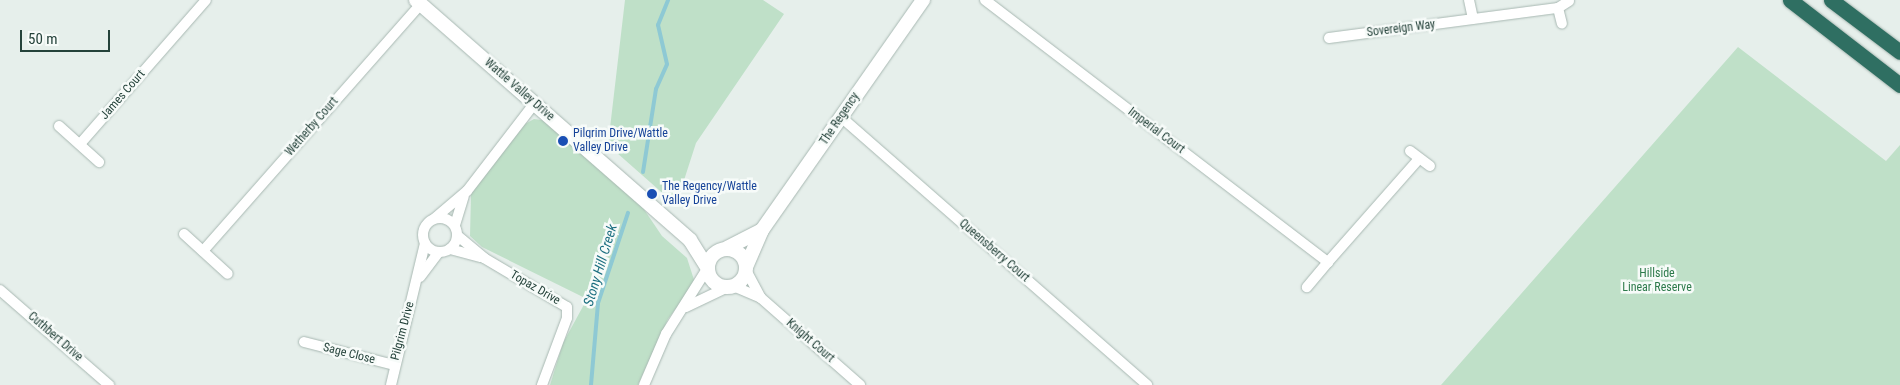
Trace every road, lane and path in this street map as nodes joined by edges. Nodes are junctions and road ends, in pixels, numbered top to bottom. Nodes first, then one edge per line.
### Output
1 (206, 0) edge
2 (985, 0) edge
3 (1469, 0) edge
4 (1790, 0) edge
5 (1831, 0) edge
6 (1569, 1) dead end
7 (418, 2) edge
8 (919, 2) edge
9 (1558, 8) junction
10 (1473, 19) junction
11 (1562, 24) dead end
12 (1329, 38) dead end
13 (1900, 52) edge
14 (1900, 85) edge
15 (534, 104) junction
16 (841, 117) junction
17 (59, 126) dead end
18 (80, 144) junction
19 (1410, 151) dead end
20 (1418, 160) junction
21 (99, 162) dead end
22 (1430, 166) dead end
23 (467, 191) junction
24 (435, 218) junction
25 (455, 225) junction
26 (762, 230) junction
27 (184, 234) dead end
28 (458, 236) junction
29 (690, 240) junction
30 (425, 243) junction
31 (725, 249) junction
32 (203, 251) junction
33 (444, 251) junction
34 (484, 258) junction
35 (1328, 262) junction
36 (707, 268) junction
37 (746, 268) junction
38 (228, 274) dead end
39 (420, 278) junction
40 (731, 287) junction
41 (1307, 287) dead end
42 (0, 290) edge
43 (761, 298) junction
44 (686, 308) junction
45 (304, 342) dead end
46 (394, 365) junction
47 (109, 385) edge
48 (391, 385) edge
49 (542, 385) edge
50 (644, 385) edge
51 (860, 385) edge
52 (1147, 385) edge

1 - 18 street, James Court
2 - 35 street, Imperial Court
3 - 10 street
4 - 14 highway
5 - 13 highway
6 - 9 street, Sovereign Way
7 - 15 street, Wattle Valley Drive
7 - 32 street, Wetherby Court
8 - 16 street, The Regency
9 - 10 street, Sovereign Way
9 - 11 street
10 - 12 street, Sovereign Way
15 - 23 street
15 - 29 street, Wattle Valley Drive
16 - 26 street, The Regency
16 - 52 street, Queensberry Court
17 - 18 street
18 - 21 street
19 - 20 street
20 - 22 street
20 - 35 street
23 - 24 street
23 - 25 street
24 - 25 street
24 - 30 street
25 - 28 street
26 - 31 street, The Regency
26 - 37 street, The Regency
27 - 32 street
28 - 33 street
28 - 34 street, Topaz Drive
29 - 31 street, Wattle Valley Drive
29 - 36 street, Wattle Valley Drive
30 - 33 street
30 - 39 street, Pilgrim Drive
31 - 36 street
31 - 37 street
32 - 38 street
33 - 34 street, Topaz Drive
33 - 39 street, Pilgrim Drive
34 - 49 street, Topaz Drive
35 - 41 street
36 - 40 street
36 - 44 street
37 - 40 street
37 - 43 street, Knight Court
39 - 46 street, Pilgrim Drive
40 - 43 street, Knight Court
40 - 44 street
42 - 47 street, Cuthbert Drive
43 - 51 street, Knight Court
44 - 50 street
45 - 46 street, Sage Close
46 - 48 street, Pilgrim Drive

